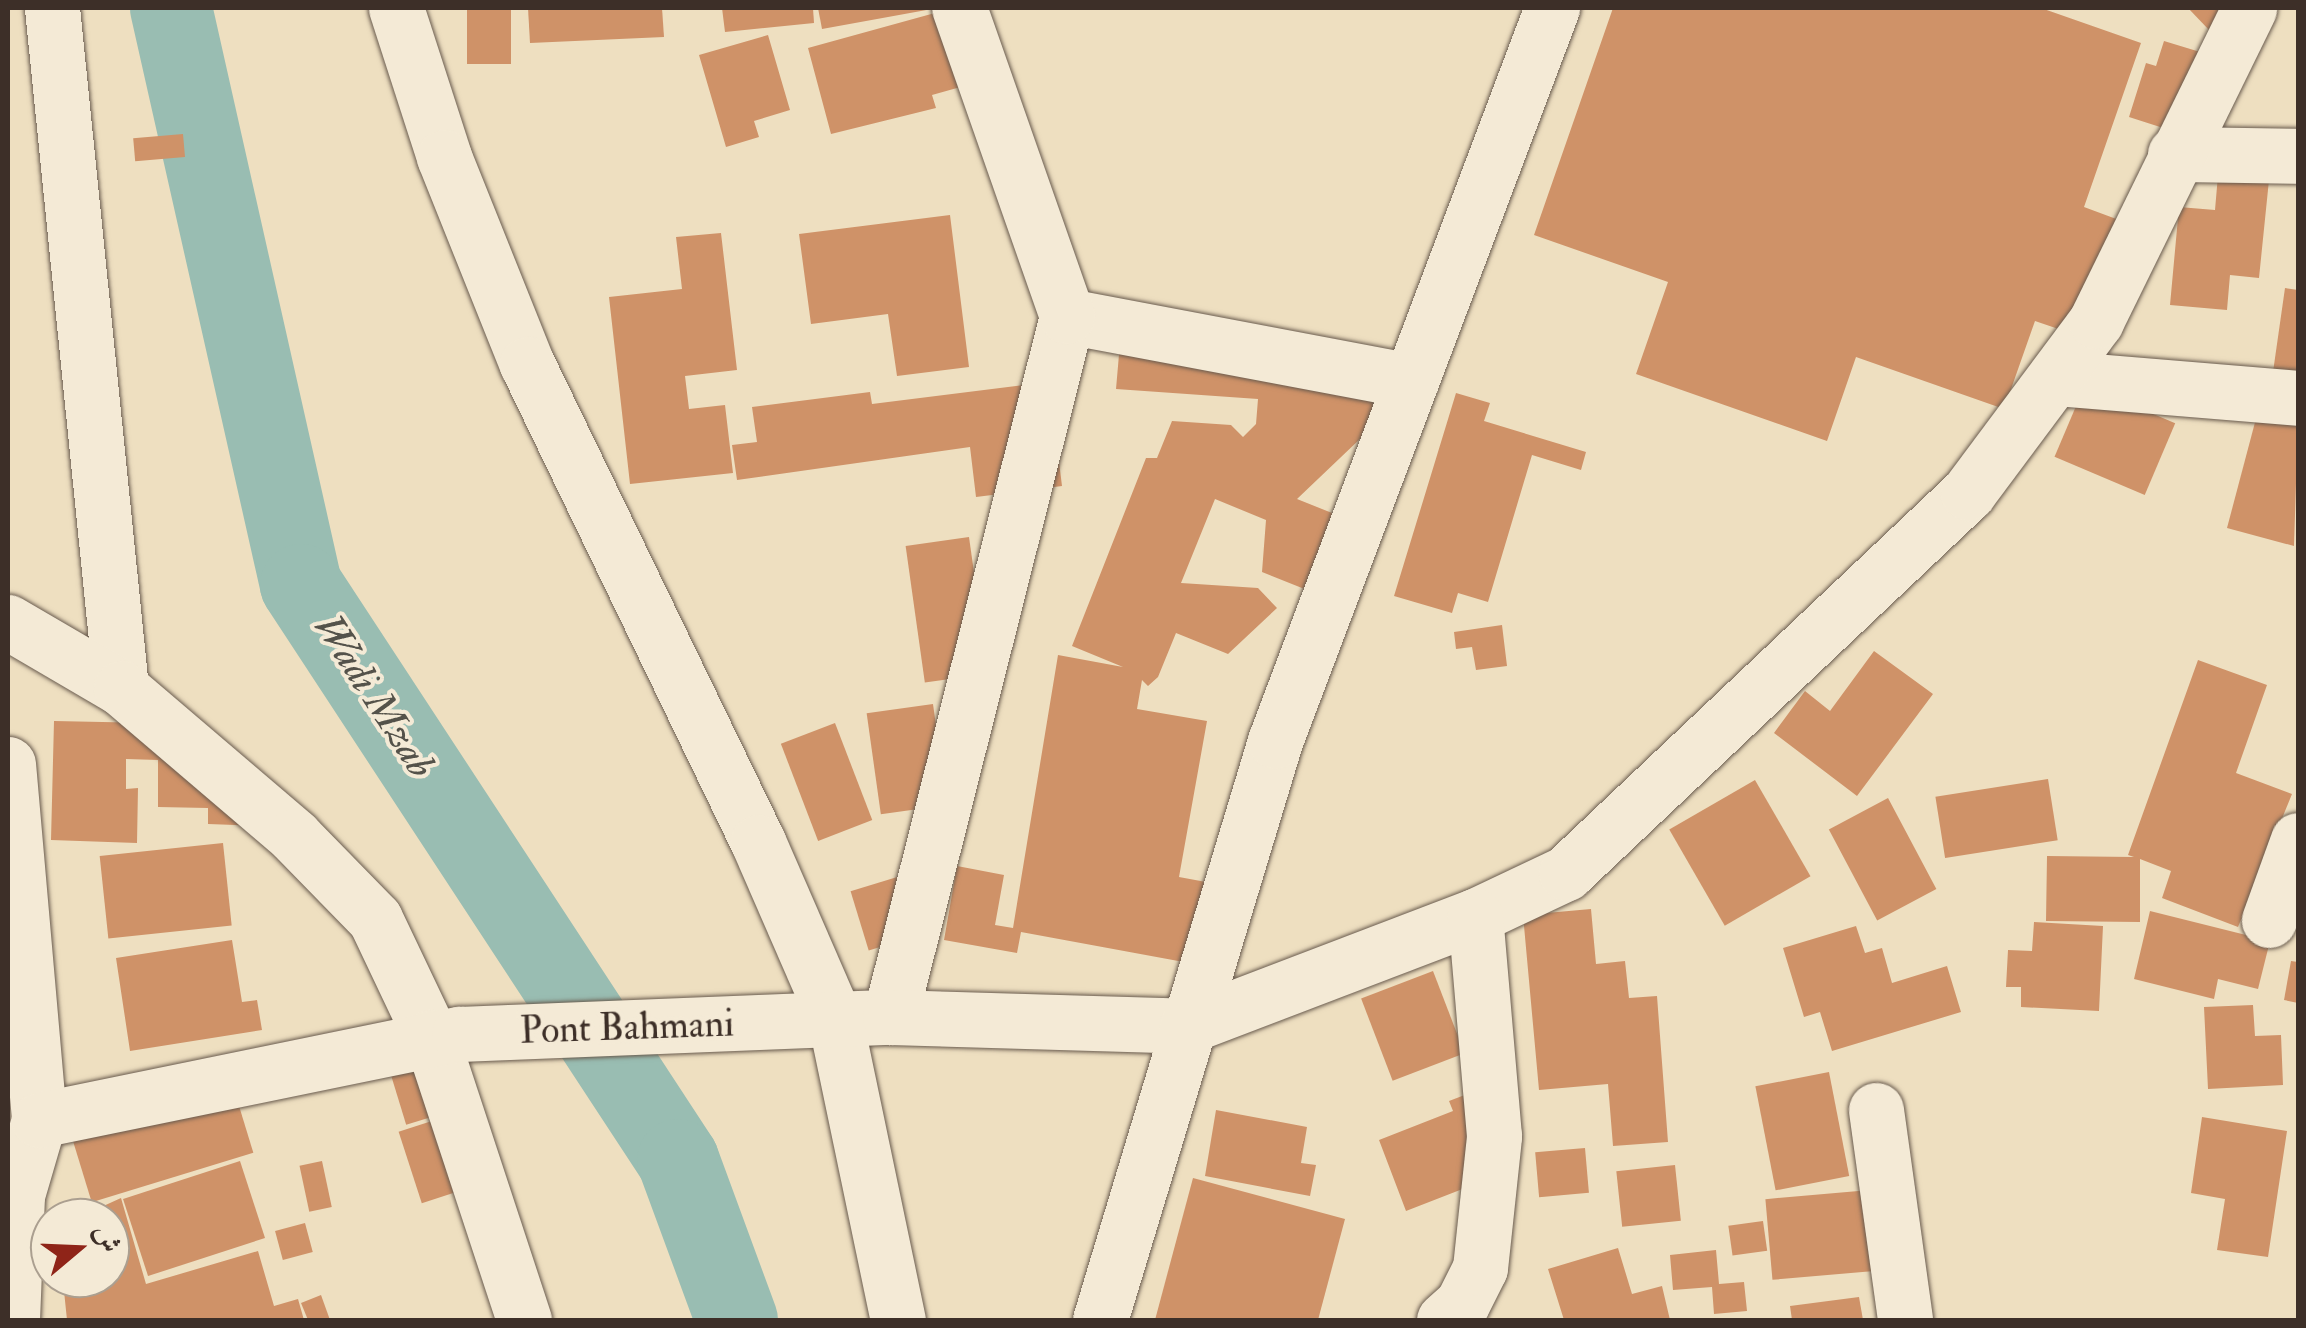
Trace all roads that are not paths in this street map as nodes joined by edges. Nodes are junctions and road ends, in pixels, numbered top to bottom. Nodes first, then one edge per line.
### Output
1 (52, 8) edge
2 (396, 8) edge
3 (960, 8) edge
4 (1552, 8) edge
5 (2249, 8) edge
6 (2176, 154) junction
7 (2298, 156) edge
8 (1066, 316) junction
9 (2057, 378) junction
10 (1410, 381) junction
11 (2298, 398) edge
12 (8, 622) edge
13 (122, 688) junction
14 (8, 764) edge
15 (2298, 840) edge
16 (1474, 916) junction
17 (2268, 920) dead end
18 (890, 1017) junction
19 (815, 1021) junction
20 (1187, 1026) junction
21 (445, 1036) junction
22 (1876, 1110) dead end
23 (39, 1120) junction
24 (12, 1195) edge
25 (1459, 1315) edge
26 (12, 1320) edge
27 (524, 1320) edge
28 (898, 1320) edge
29 (1100, 1320) edge
30 (1905, 1320) edge

1 - 13 street
2 - 19 street
3 - 8 street
4 - 10 street
5 - 6 street
6 - 7 street
6 - 9 street
8 - 10 street
8 - 18 street
9 - 11 street
9 - 16 street
10 - 20 street
12 - 13 street
13 - 21 street
14 - 23 street
15 - 17 street
16 - 20 street
16 - 25 street
18 - 19 street, Pont Bahmani
18 - 20 street, Pont Bahmani
19 - 21 street, Pont Bahmani
19 - 28 street
20 - 29 street
21 - 23 street, Pont Bahmani
21 - 27 street
22 - 30 street
23 - 24 street
24 - 26 street

